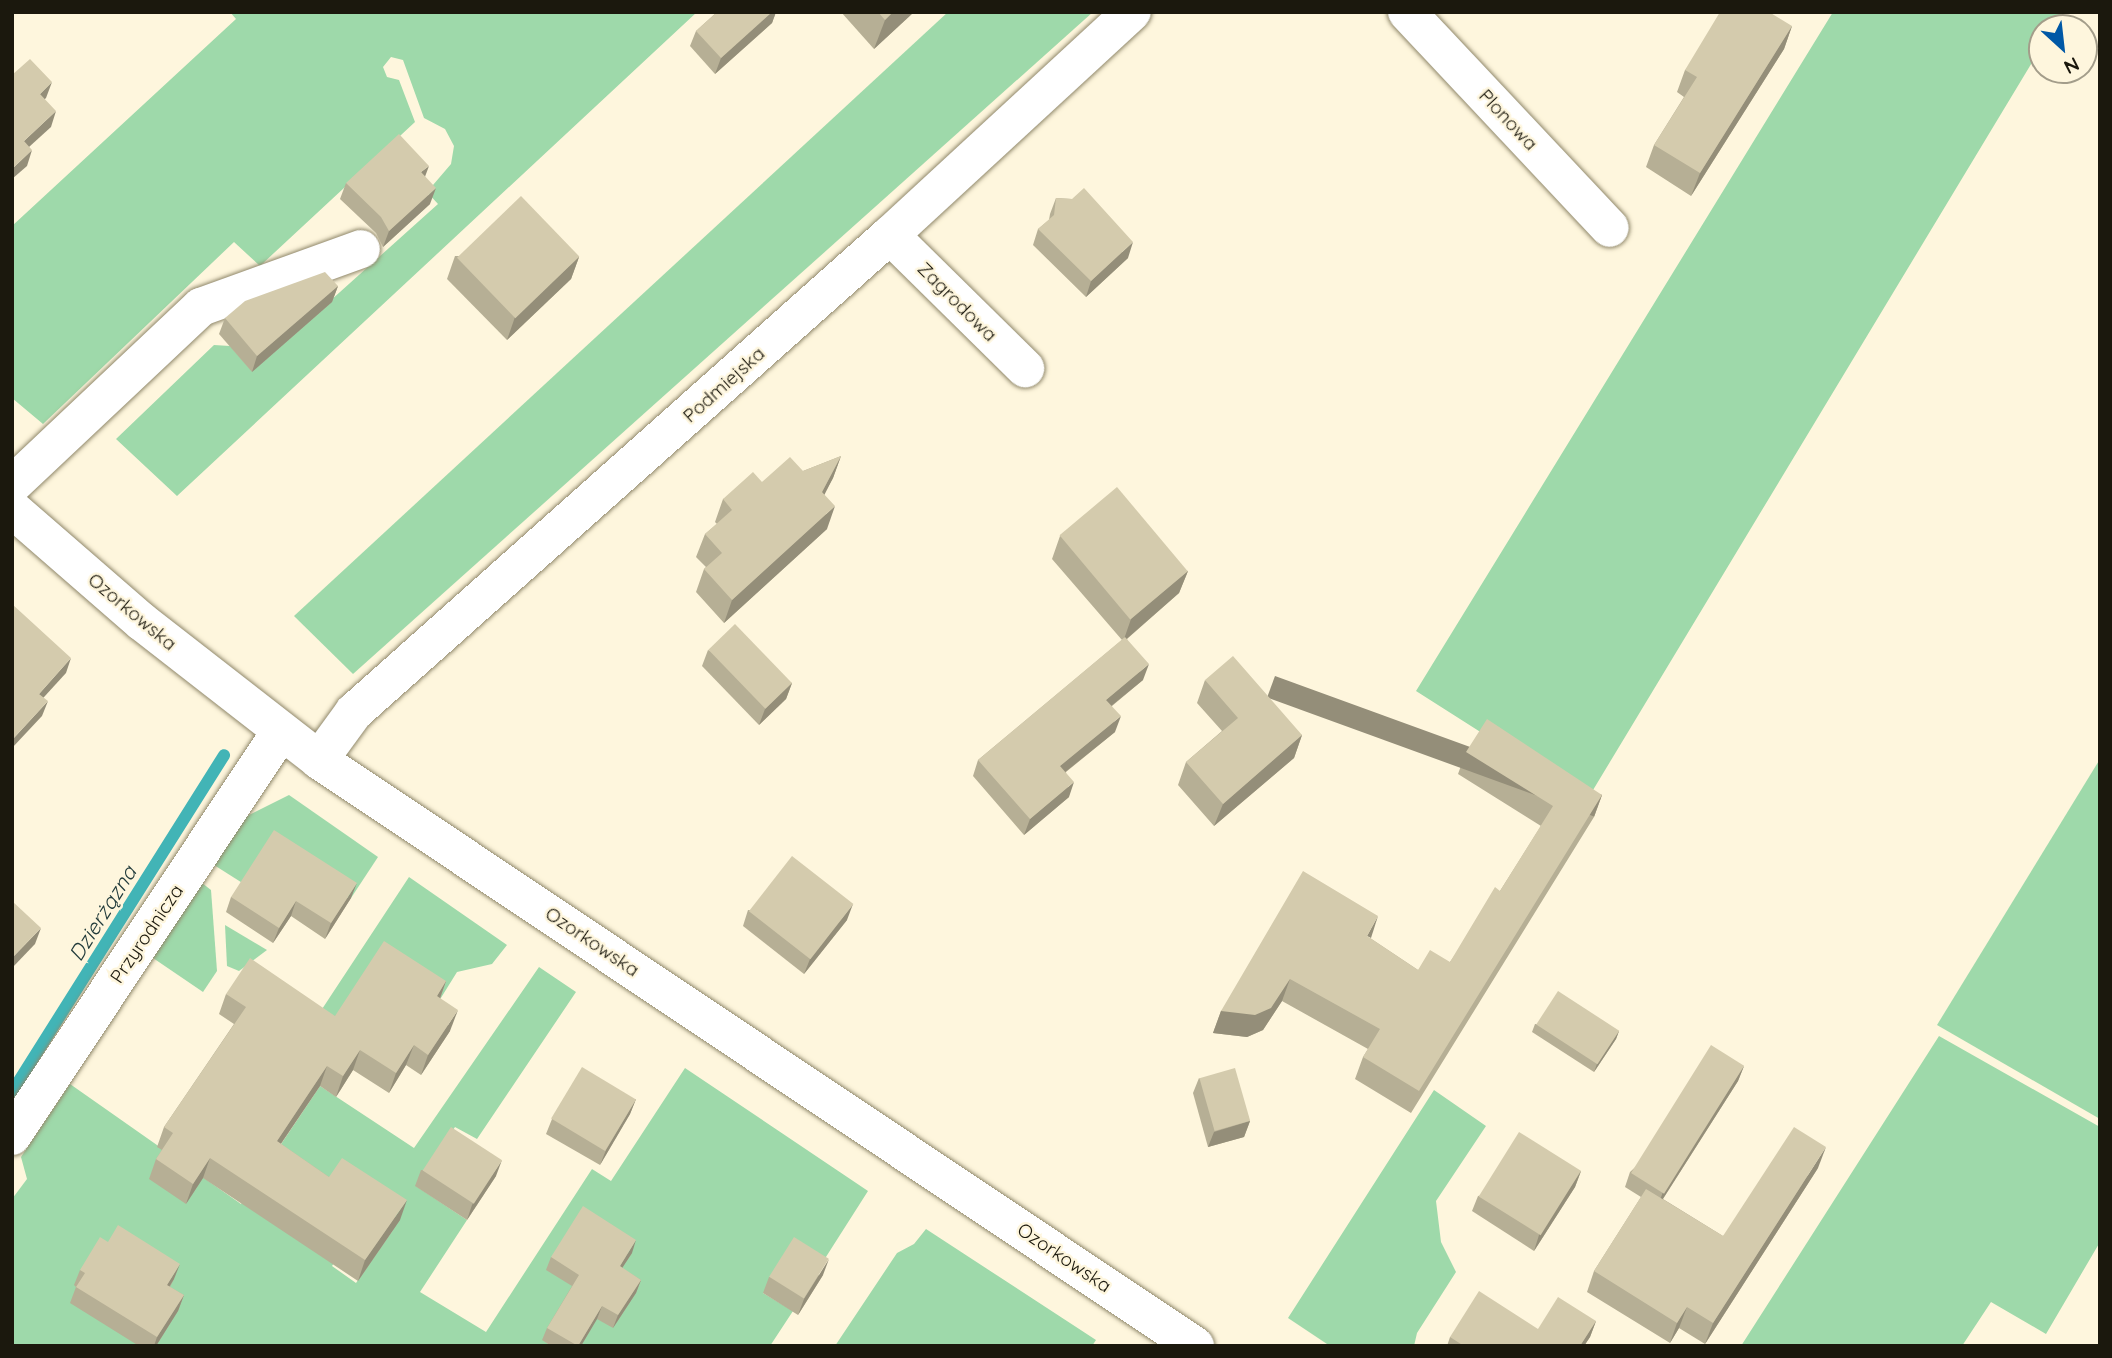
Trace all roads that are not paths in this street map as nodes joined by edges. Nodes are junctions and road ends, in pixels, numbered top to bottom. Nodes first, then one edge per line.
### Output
1 (1132, 12) edge
2 (1407, 12) edge
3 (1609, 228) dead end
4 (890, 235) junction
5 (361, 249) dead end
6 (1025, 368) dead end
7 (12, 485) edge
8 (12, 509) edge
9 (281, 732) junction
10 (319, 760) junction
11 (12, 1136) edge
12 (1195, 1346) edge

1 - 4 street, Podmiejska
2 - 3 street, Plonowa
4 - 6 street, Zagrodowa
4 - 10 street, Podmiejska
5 - 7 street
8 - 9 street, Ozorkowska
9 - 10 street, Ozorkowska
9 - 11 street, Przyrodnicza
10 - 12 street, Ozorkowska

